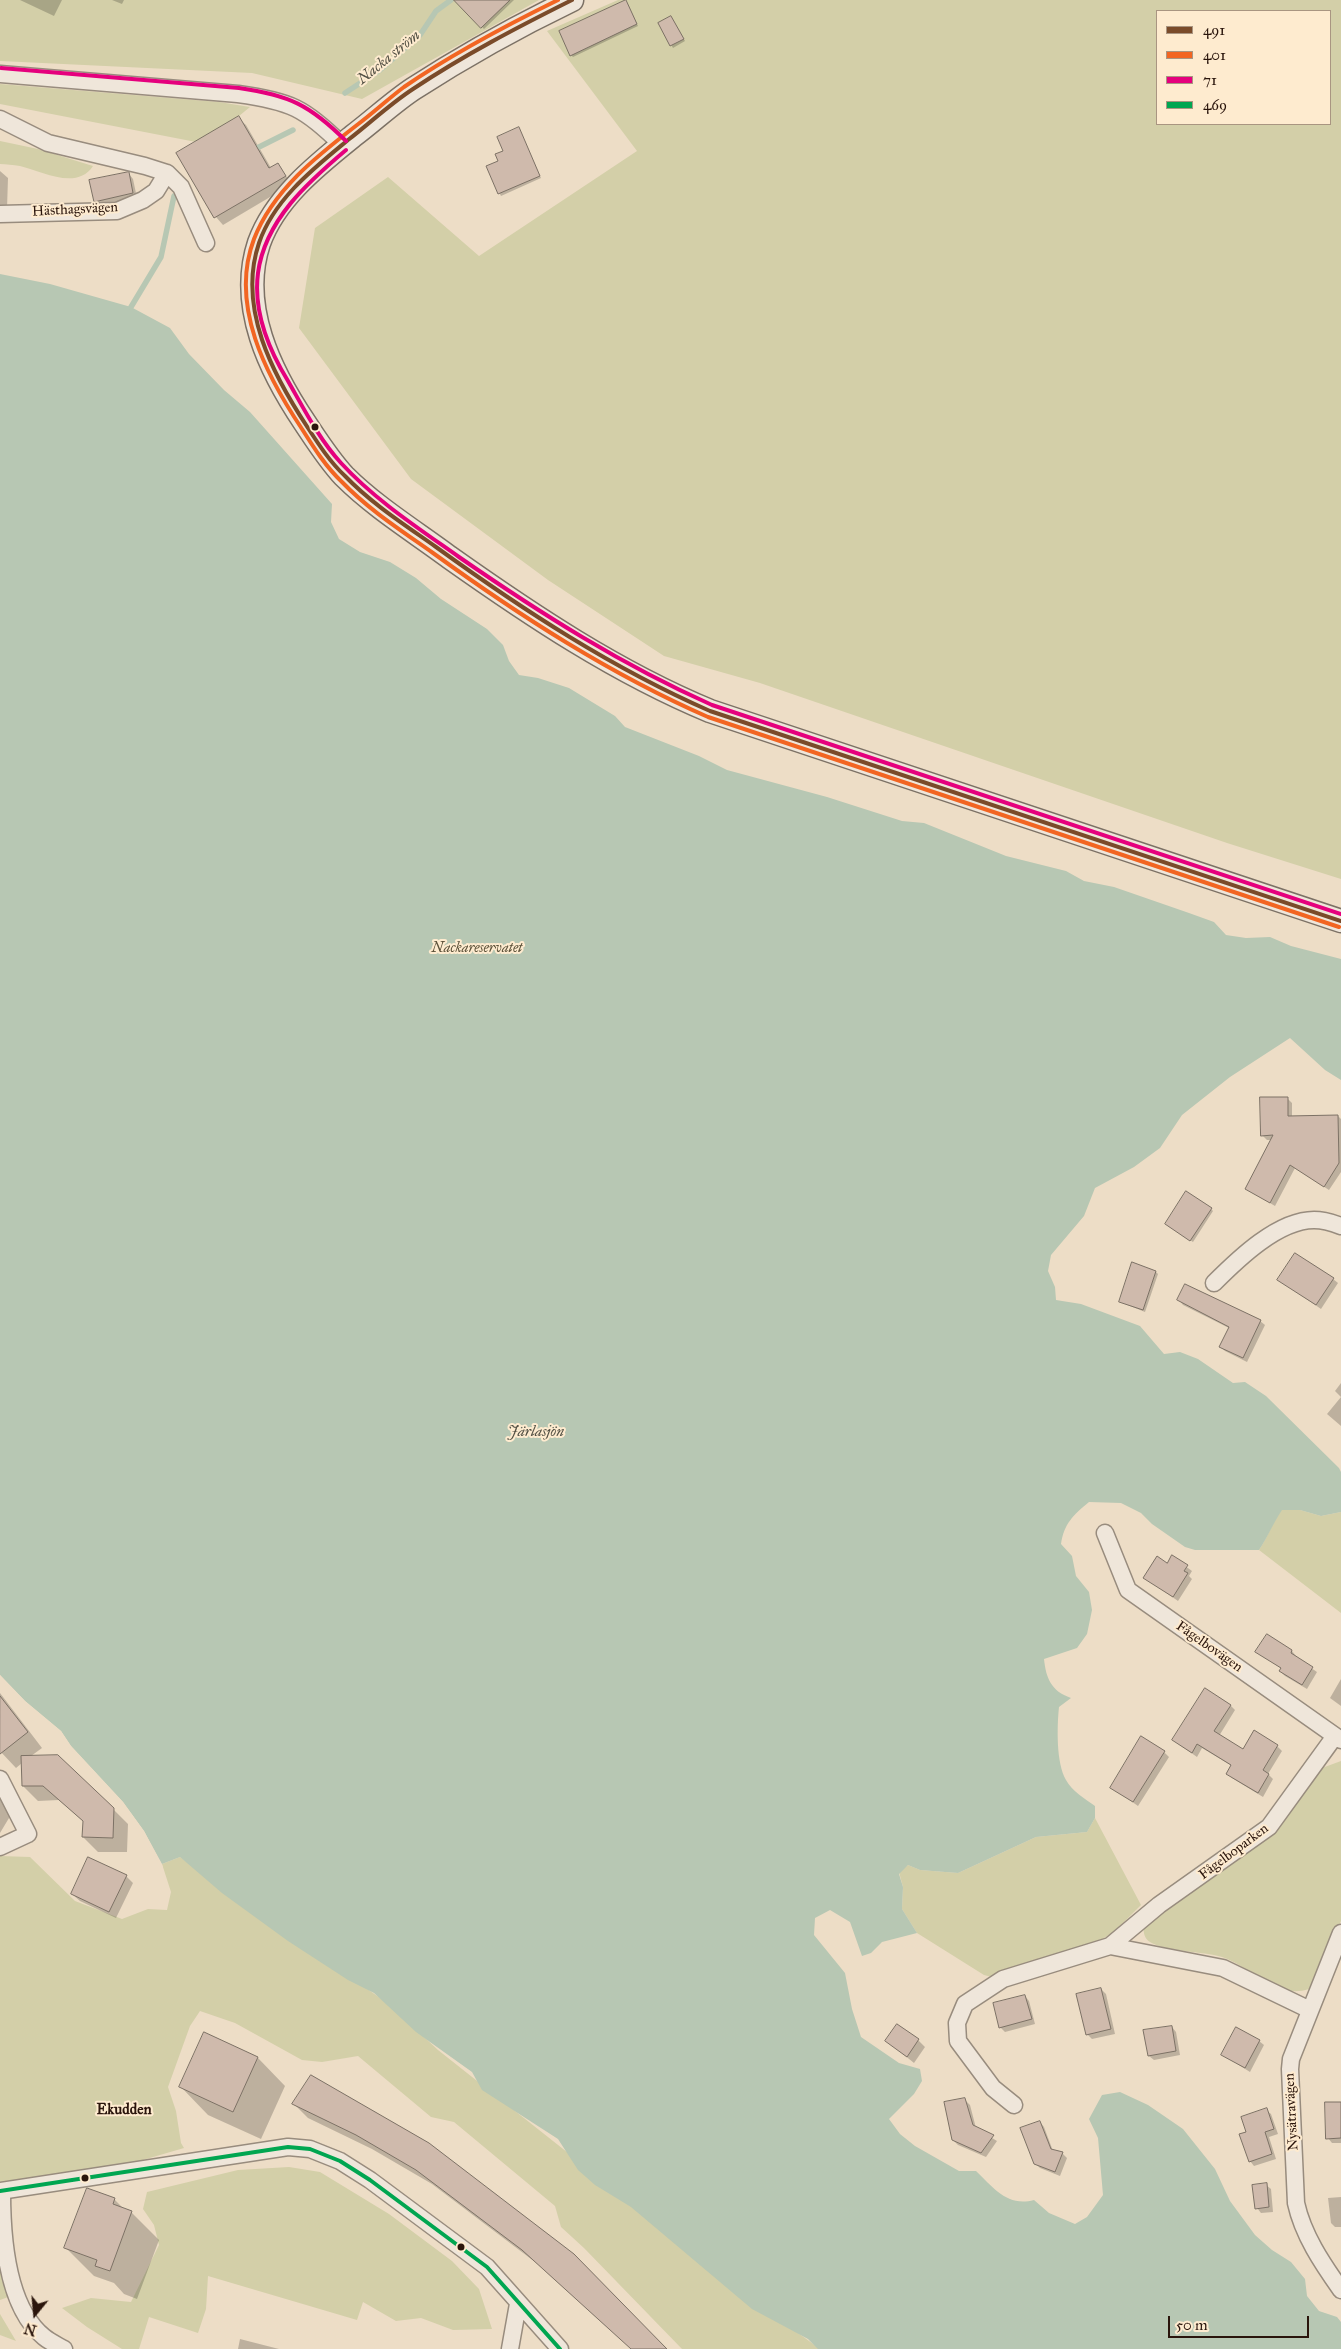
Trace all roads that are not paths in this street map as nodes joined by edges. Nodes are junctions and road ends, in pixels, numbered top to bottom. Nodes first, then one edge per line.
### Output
1 (572, 0) edge
2 (0, 74) edge
3 (0, 119) edge
4 (342, 145) junction
5 (166, 174) junction
6 (0, 214) edge
7 (206, 242) dead end
8 (1341, 921) edge
9 (1341, 1226) edge
10 (1214, 1283) dead end
11 (1105, 1533) dead end
12 (1338, 1738) edge
13 (0, 1779) edge
14 (0, 1847) edge
15 (1341, 1932) edge
16 (1110, 1946) junction
17 (1310, 2010) junction
18 (1014, 2105) dead end
19 (1, 2192) edge
20 (1341, 2290) edge
21 (518, 2304) junction
22 (64, 2349) edge
23 (510, 2349) edge
24 (560, 2349) edge

1 - 4 main road
2 - 4 street
3 - 5 street
4 - 8 main road
5 - 6 street, Hästhagsvägen
5 - 7 street
9 - 10 street
11 - 12 street, Fågelbovägen
12 - 16 street, Fågelboparken
13 - 14 street
15 - 17 street, Nysätravägen
16 - 17 street, Fågelboparken
16 - 18 street, Fågelboparken
17 - 20 street, Nysätravägen
19 - 21 street
19 - 22 street
21 - 23 street
21 - 24 street

